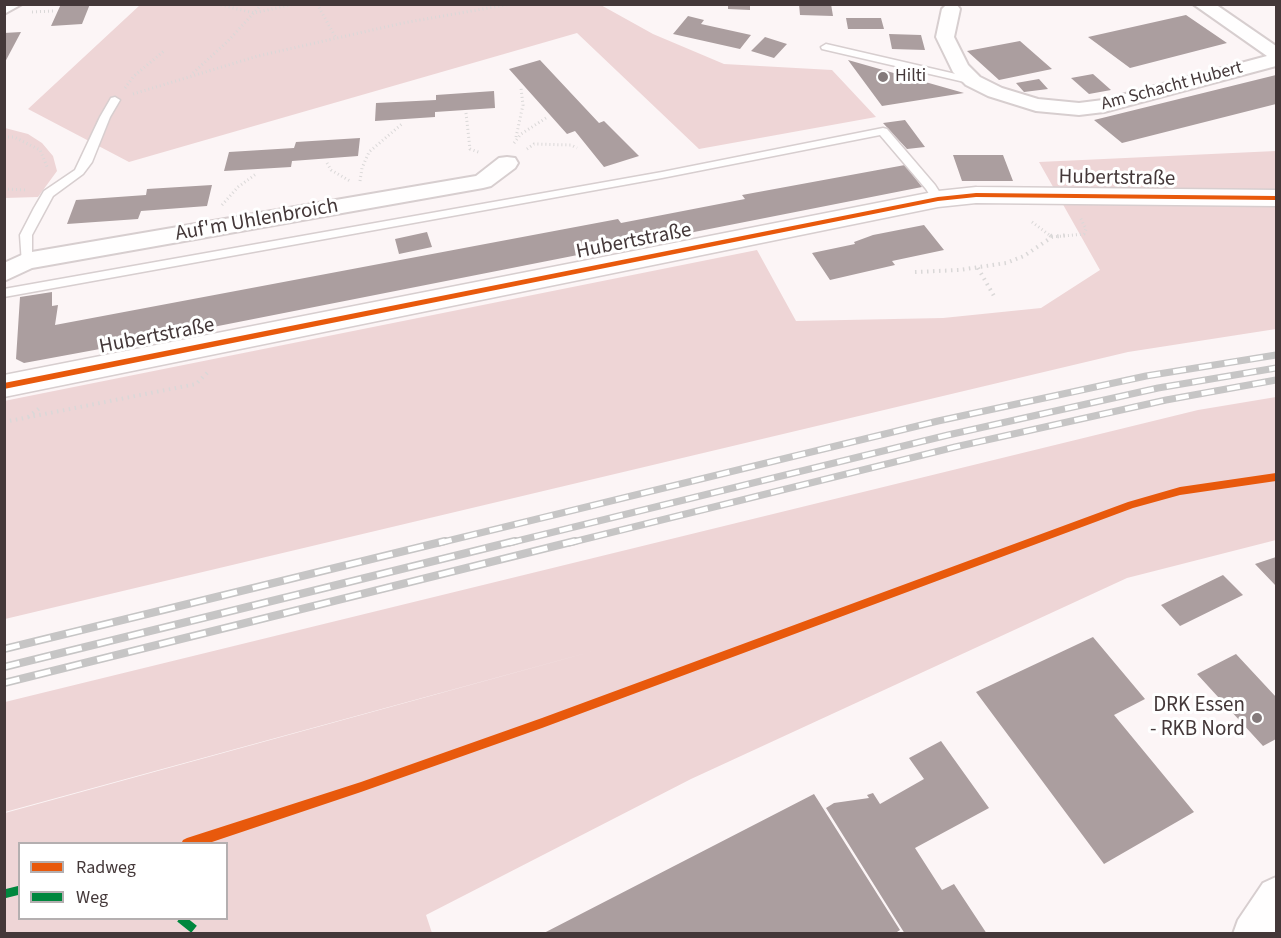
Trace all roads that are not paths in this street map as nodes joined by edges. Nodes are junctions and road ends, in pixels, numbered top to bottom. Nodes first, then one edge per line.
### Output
1 (13, 4) edge
2 (1202, 4) edge
3 (945, 7) edge
4 (4, 9) edge
5 (825, 47) dead end
6 (1276, 54) edge
7 (1276, 60) edge
8 (973, 81) junction
9 (115, 100) road end
10 (507, 163) road end
11 (1276, 198) edge
12 (938, 199) junction
13 (26, 261) junction
14 (4, 273) edge
15 (4, 293) edge
16 (4, 386) edge
17 (1276, 896) edge
18 (1252, 933) edge

1 - 4 street
2 - 6 street
3 - 8 street, Am Schacht Hubert
5 - 8 lane
7 - 8 street, Am Schacht Hubert
9 - 13 lane
10 - 13 street, Auf'm Uhlenbroich
11 - 12 street, Hubertstraße
12 - 15 lane
12 - 16 street, Hubertstraße
13 - 14 street, Auf'm Uhlenbroich
17 - 18 street

